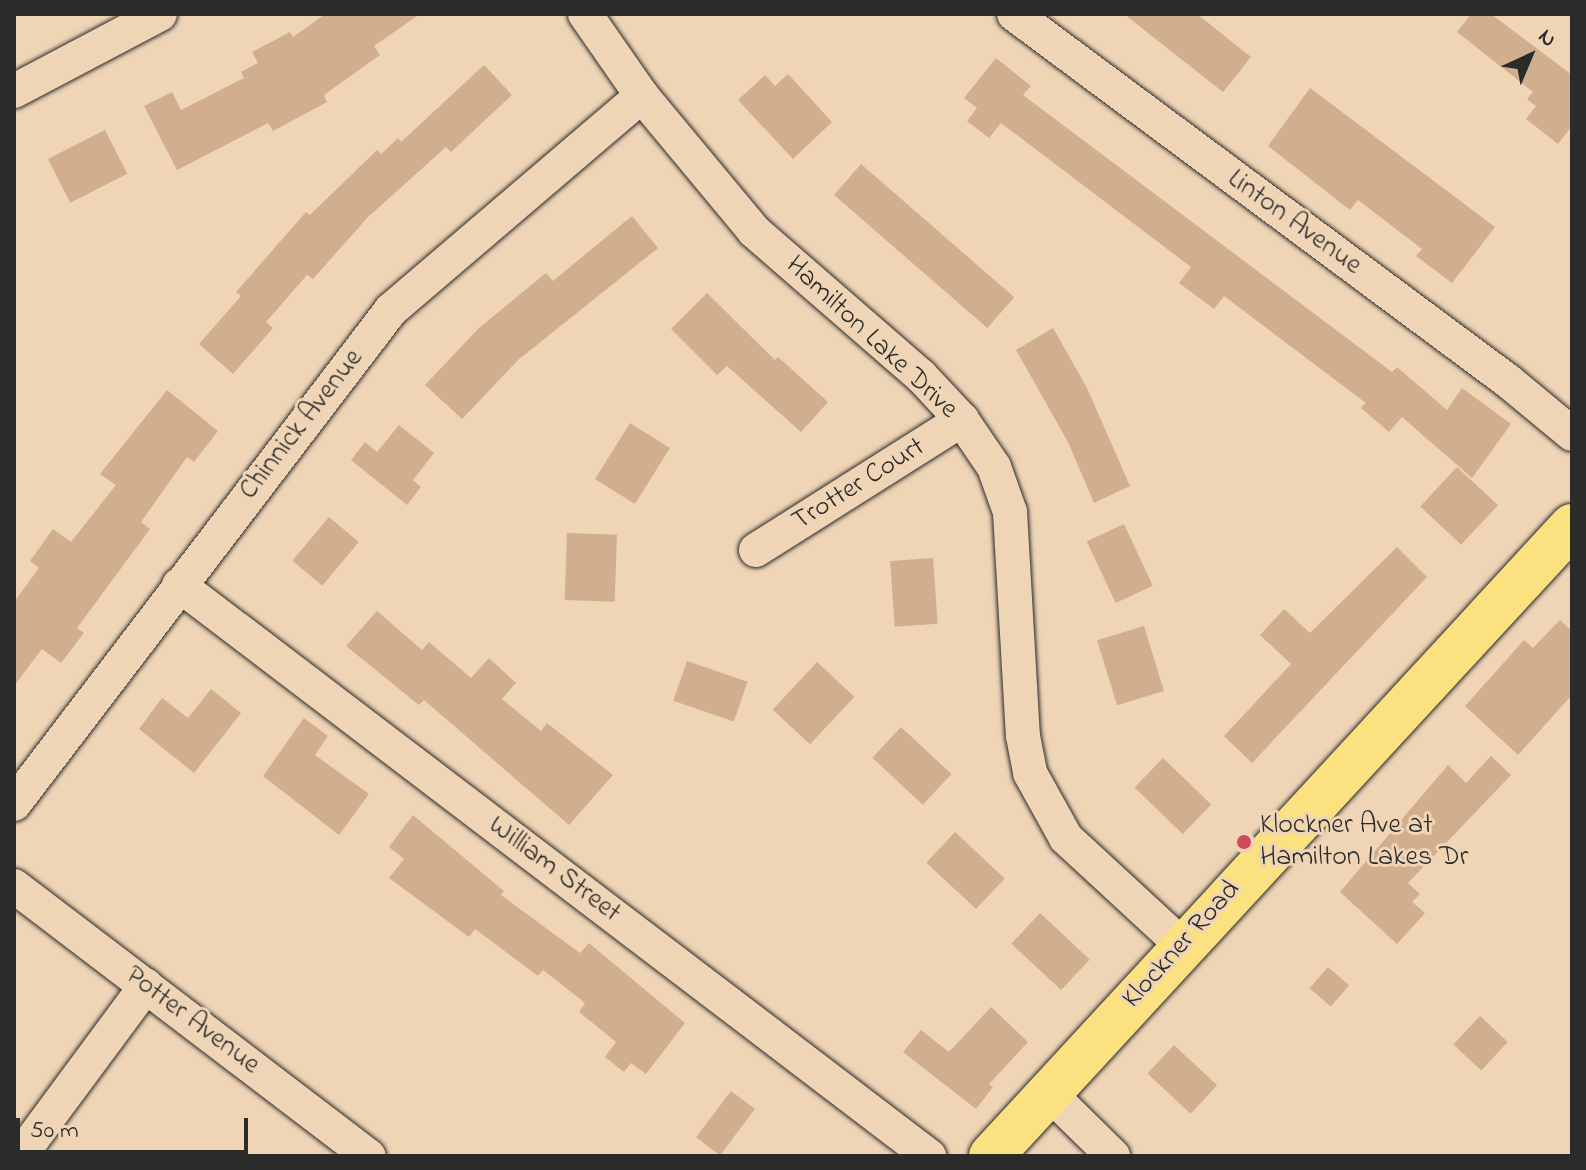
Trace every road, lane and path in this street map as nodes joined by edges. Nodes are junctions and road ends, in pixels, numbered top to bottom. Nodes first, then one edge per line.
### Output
1 (160, 14) edge
2 (585, 14) edge
3 (1013, 15) edge
4 (14, 91) edge
5 (642, 96) junction
6 (962, 420) junction
7 (1572, 434) edge
8 (1572, 526) edge
9 (756, 550) dead end
10 (179, 585) junction
11 (14, 804) edge
12 (14, 886) edge
13 (1182, 945) junction
14 (146, 986) junction
15 (1049, 1093) junction
16 (20, 1156) edge
17 (369, 1156) edge
18 (929, 1156) edge
19 (991, 1156) edge
20 (1113, 1156) edge

1 - 4 street
2 - 5 street, Hamilton Lake Drive
3 - 7 street, Linton Avenue
5 - 6 street, Hamilton Lake Drive
5 - 10 street, Chinnick Avenue
6 - 9 street, Trotter Court
6 - 13 street, Hamilton Lake Drive
8 - 13 main road, Klockner Road
10 - 11 street, Chinnick Avenue
10 - 18 street, William Street
12 - 14 street, Potter Avenue
13 - 15 main road, Klockner Road
14 - 16 street
14 - 17 street, Potter Avenue
15 - 19 main road, Klockner Road
15 - 20 street

